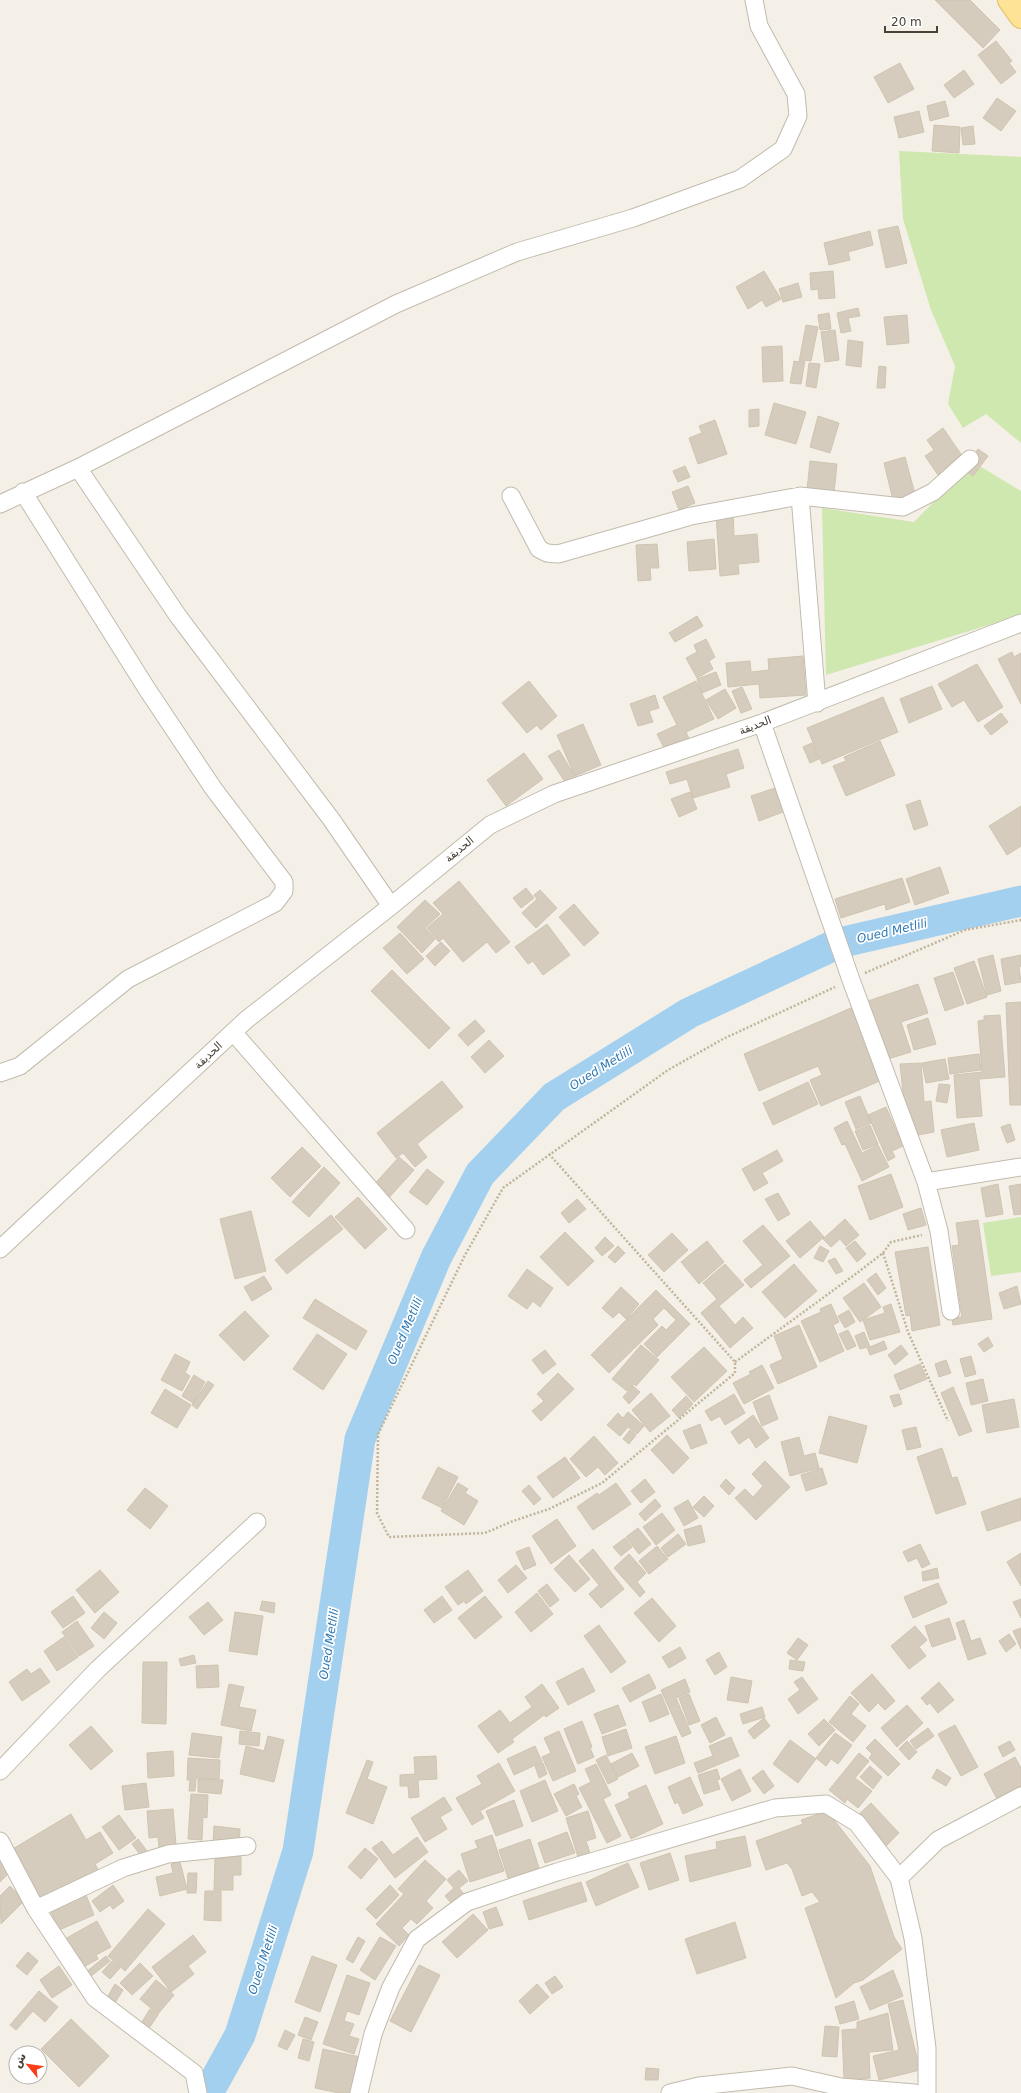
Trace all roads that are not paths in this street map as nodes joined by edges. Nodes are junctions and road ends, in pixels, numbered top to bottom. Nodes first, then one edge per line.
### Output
1 (754, 0) edge
2 (1009, 0) edge
3 (1021, 17) edge
4 (970, 459) dead end
5 (78, 468) junction
6 (23, 492) junction
7 (511, 496) dead end
8 (800, 496) junction
9 (0, 504) edge
10 (1021, 623) edge
11 (817, 703) junction
12 (762, 723) junction
13 (391, 906) junction
14 (233, 1032) junction
15 (0, 1073) edge
16 (1021, 1167) edge
17 (926, 1182) junction
18 (406, 1230) dead end
19 (0, 1249) edge
20 (951, 1311) dead end
21 (257, 1522) dead end
22 (0, 1771) edge
23 (1021, 1796) edge
24 (0, 1841) edge
25 (247, 1846) dead end
26 (899, 1878) junction
27 (36, 1909) junction
28 (198, 2093) edge
29 (359, 2093) edge
30 (670, 2093) edge
31 (915, 2093) edge
32 (927, 2093) edge

1 - 5 street
2 - 3 main road
4 - 8 street
5 - 6 street
5 - 13 street
6 - 9 street
6 - 15 street
7 - 8 street
8 - 11 street
10 - 11 street, الحديقة
11 - 12 street, الحديقة
12 - 13 street, الحديقة
12 - 17 street
13 - 14 street, الحديقة
14 - 18 street
14 - 19 street, الحديقة
16 - 17 street
17 - 20 street
21 - 22 street
23 - 26 street
24 - 27 street
25 - 27 street
26 - 29 street
26 - 32 street
27 - 28 street
30 - 31 street

